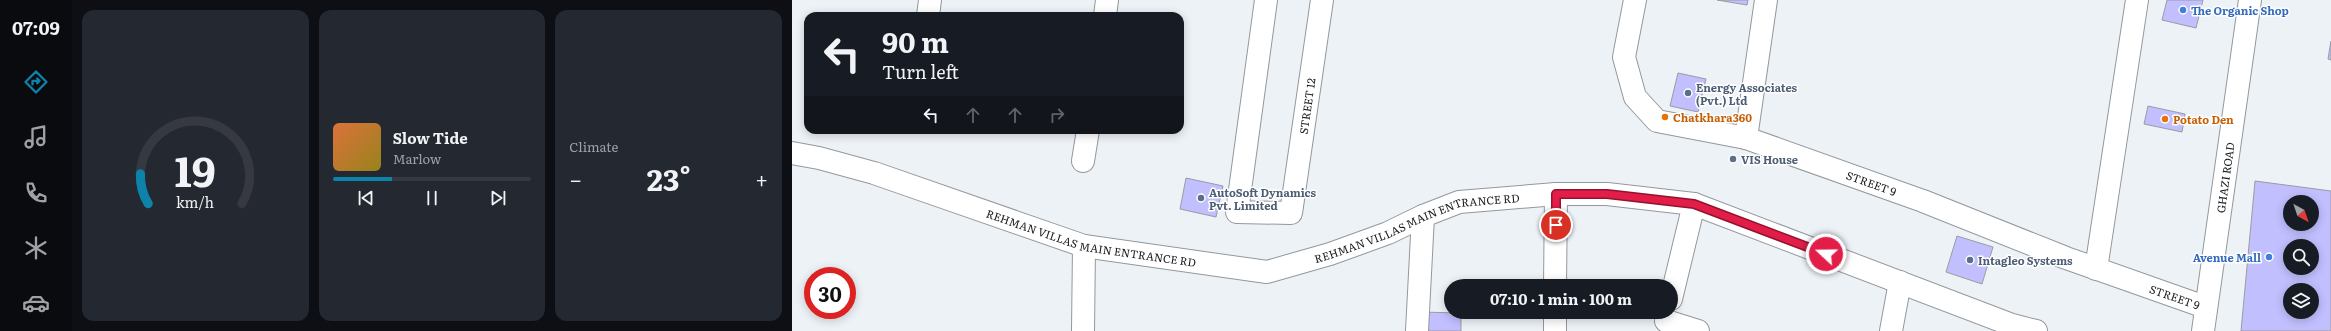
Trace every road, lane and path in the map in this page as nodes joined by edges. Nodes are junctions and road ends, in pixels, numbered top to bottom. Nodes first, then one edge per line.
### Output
1 (930, 0) edge
2 (1107, 0) edge
3 (1266, 0) edge
4 (1322, 0) edge
5 (1635, 0) edge
6 (1766, 0) edge
7 (2137, 0) edge
8 (2250, 0) edge
9 (928, 12) edge
10 (1106, 12) edge
11 (1087, 134) edge
12 (1746, 138) junction
13 (792, 153) edge
14 (1083, 161) dead end
15 (1556, 194) junction
16 (1694, 204) junction
17 (1423, 216) junction
18 (1084, 246) junction
19 (2096, 269) junction
20 (1556, 279) edge
21 (1676, 279) edge
22 (1900, 282) junction
23 (2205, 307) junction
24 (1555, 319) edge
25 (1665, 321) edge
26 (2011, 328) edge
27 (1083, 331) edge
28 (1417, 331) edge
29 (1555, 331) edge
30 (1698, 331) edge
31 (1891, 331) edge
32 (2036, 331) edge
33 (2203, 331) edge

1 - 9 street
2 - 10 street
3 - 4 street, STREET 12
5 - 12 street, STREET 9
6 - 12 street
7 - 19 street
8 - 23 street, GHAZI ROAD
11 - 14 street
12 - 19 street, STREET 9
13 - 18 street, REHMAN VILLAS MAIN ENTRANCE RD
15 - 16 street, REHMAN VILLAS MAIN ENTRANCE RD
15 - 17 street, REHMAN VILLAS MAIN ENTRANCE RD
15 - 20 street
16 - 21 street
16 - 22 street, REHMAN VILLAS MAIN ENTRANCE RD
17 - 18 street, REHMAN VILLAS MAIN ENTRANCE RD
17 - 28 street
18 - 27 street
19 - 23 street, STREET 9
22 - 26 street, REHMAN VILLAS MAIN ENTRANCE RD
22 - 31 street
23 - 33 street, GHAZI ROAD
24 - 29 street
25 - 30 street
26 - 32 street, REHMAN VILLAS MAIN ENTRANCE RD

